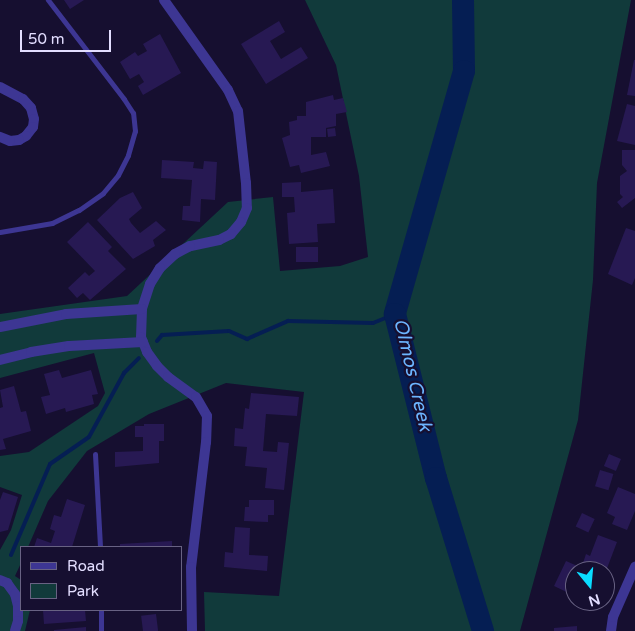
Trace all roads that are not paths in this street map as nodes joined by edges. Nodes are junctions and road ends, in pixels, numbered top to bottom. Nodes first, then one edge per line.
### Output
1 (48, 0) edge
2 (164, 0) edge
3 (0, 87) edge
4 (0, 137) edge
5 (0, 232) edge
6 (142, 309) junction
7 (0, 326) edge
8 (144, 342) junction
9 (0, 360) edge
10 (95, 454) dead end
11 (100, 546) edge
12 (635, 567) edge
13 (0, 580) edge
14 (101, 611) edge
15 (15, 631) edge
16 (101, 631) edge
17 (192, 631) edge
18 (611, 631) edge

1 - 5 lane
2 - 6 street
3 - 4 street
6 - 7 street
6 - 8 street
8 - 9 street
8 - 17 street
10 - 11 lane
12 - 18 street
13 - 15 street
14 - 16 lane

